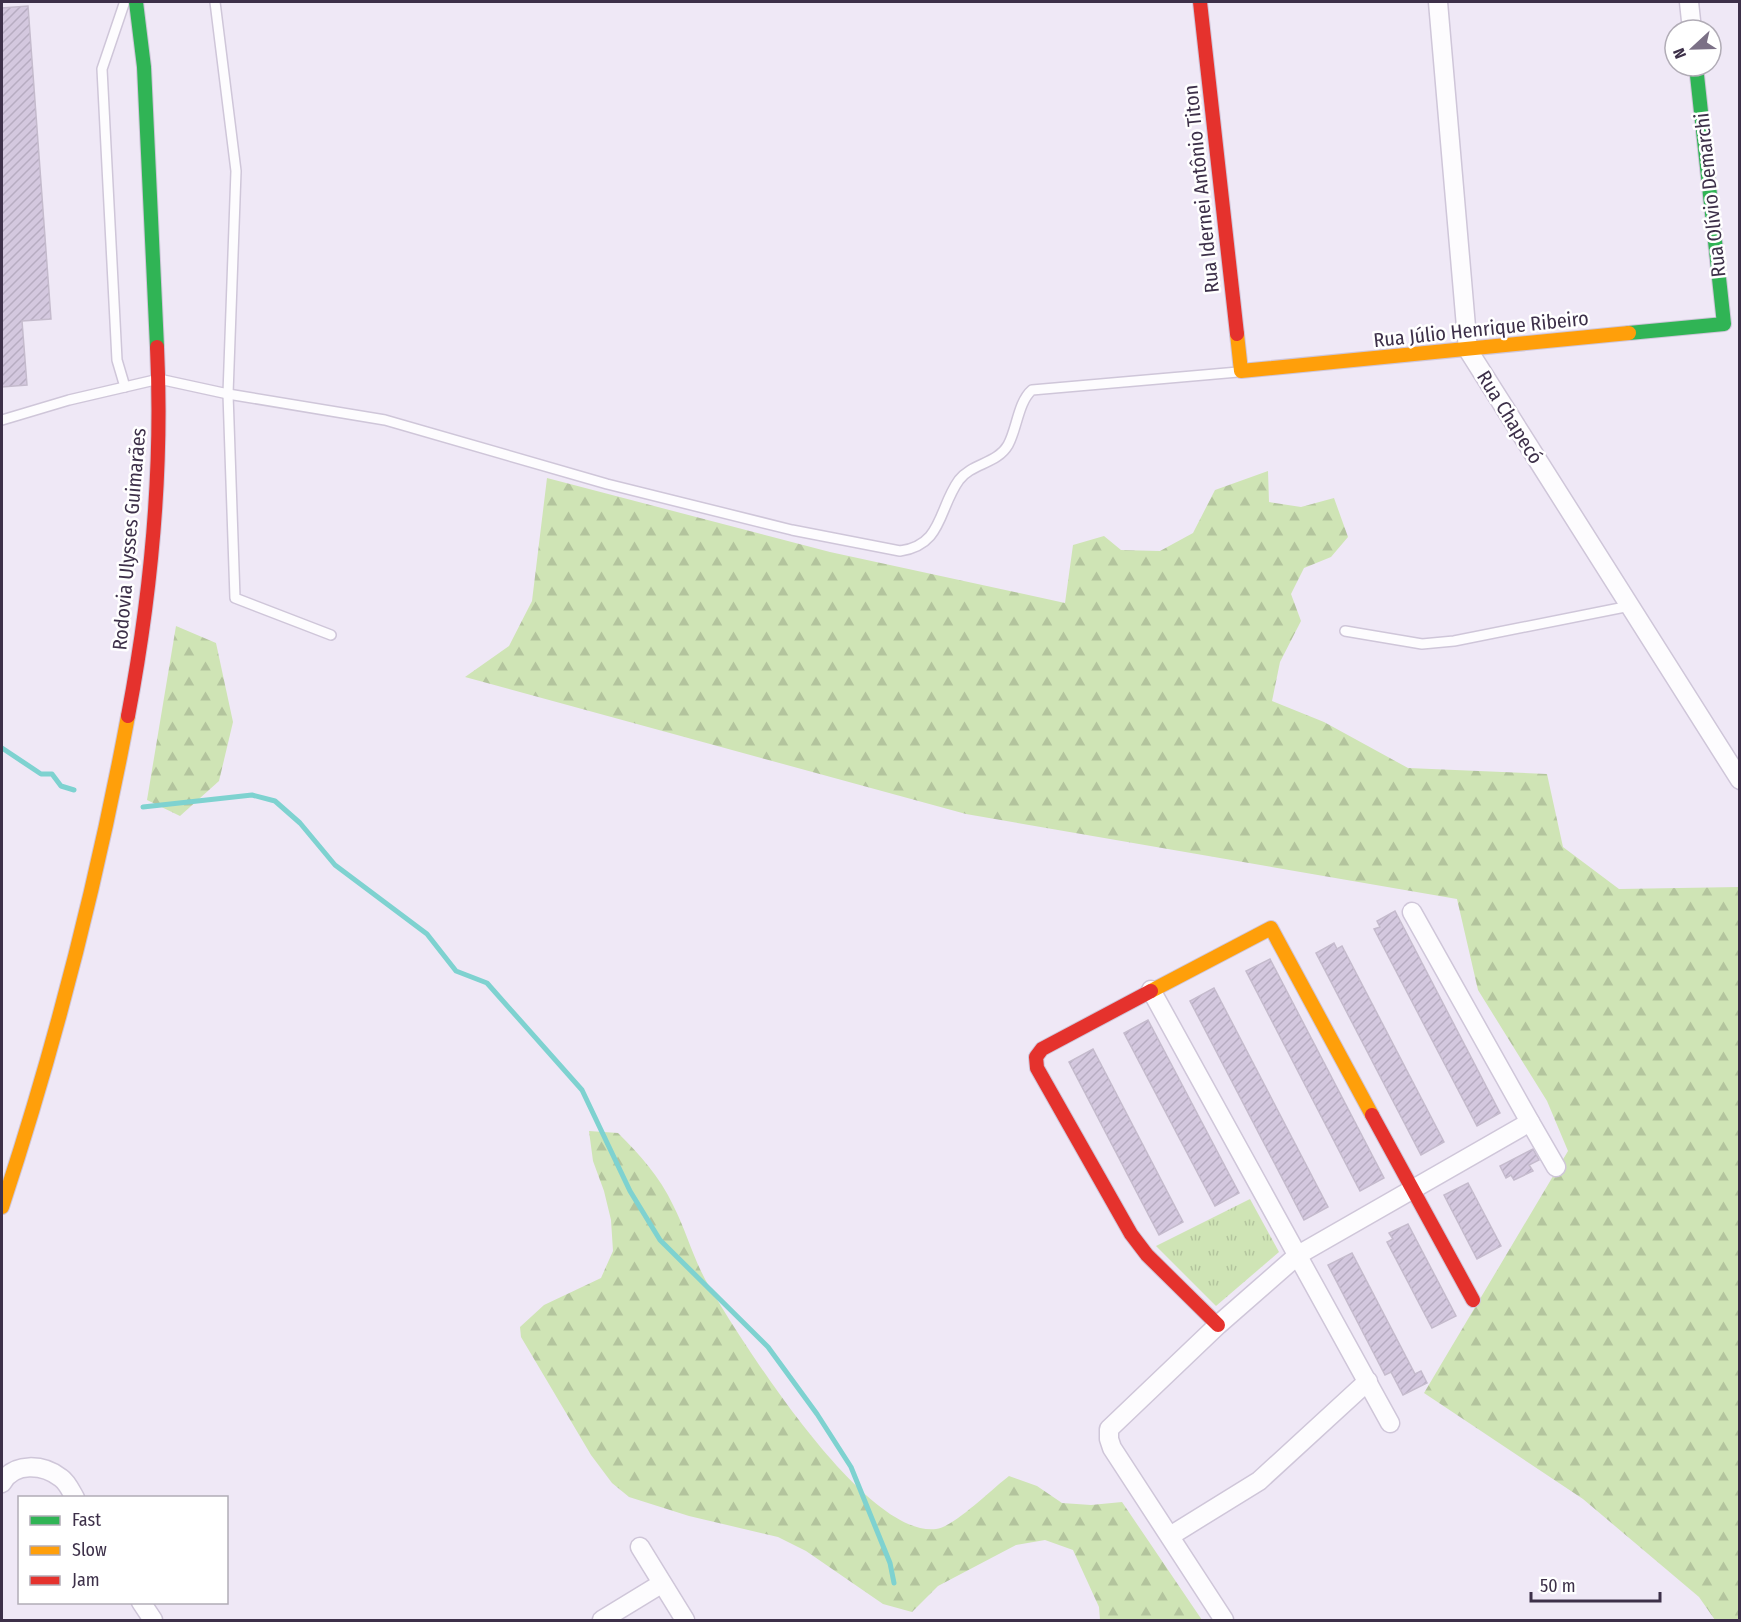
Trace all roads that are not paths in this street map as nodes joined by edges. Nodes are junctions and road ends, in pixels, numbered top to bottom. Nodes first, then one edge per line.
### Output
1 (125, 2) edge
2 (136, 2) edge
3 (215, 2) edge
4 (1200, 2) edge
5 (1438, 2) edge
6 (1689, 2) edge
7 (1691, 18) edge
8 (1697, 78) edge
9 (1724, 324) joint
10 (1468, 350) junction
11 (1240, 371) junction
12 (159, 379) junction
13 (125, 387) junction
14 (228, 394) junction
15 (2, 420) edge
16 (1630, 606) junction
17 (1345, 632) dead end
18 (331, 635) dead end
19 (1740, 780) edge
20 (1413, 912) dead end
21 (1151, 990) junction
22 (1530, 1122) junction
23 (1556, 1167) dead end
24 (1413, 1188) junction
25 (2, 1207) edge
26 (1298, 1255) junction
27 (1473, 1299) dead end
28 (1218, 1325) junction
29 (1368, 1381) junction
30 (1390, 1422) dead end
31 (2, 1483) edge
32 (74, 1496) edge
33 (1170, 1536) junction
34 (640, 1547) dead end
35 (661, 1584) junction
36 (142, 1604) edge
37 (153, 1620) edge
38 (602, 1620) edge
39 (686, 1620) edge
40 (1224, 1620) edge

1 - 13 lane
2 - 12 main road, Rodovia Ulysses Guimarães
3 - 14 lane
4 - 11 main road, Rua Idernei Antônio Titon
5 - 10 street, Rua Chapecó
6 - 7 street
8 - 9 main road, Rua Olívio Demarchi
9 - 10 main road, Rua Júlio Henrique Ribeiro
10 - 11 main road, Rua Júlio Henrique Ribeiro
10 - 16 street, Rua Chapecó
11 - 14 lane
12 - 13 lane
12 - 14 lane
12 - 25 main road, Rodovia Ulysses Guimarães
13 - 15 lane
14 - 18 lane
16 - 17 lane
16 - 19 street, Rua Chapecó
20 - 22 street
21 - 24 main road
21 - 26 street
21 - 28 main road
22 - 23 street
22 - 24 street
24 - 26 street
24 - 27 main road
26 - 28 street
26 - 29 street
28 - 33 street
29 - 30 street
29 - 33 street
31 - 32 street
33 - 40 street
34 - 35 street
35 - 38 street
35 - 39 street
36 - 37 street

